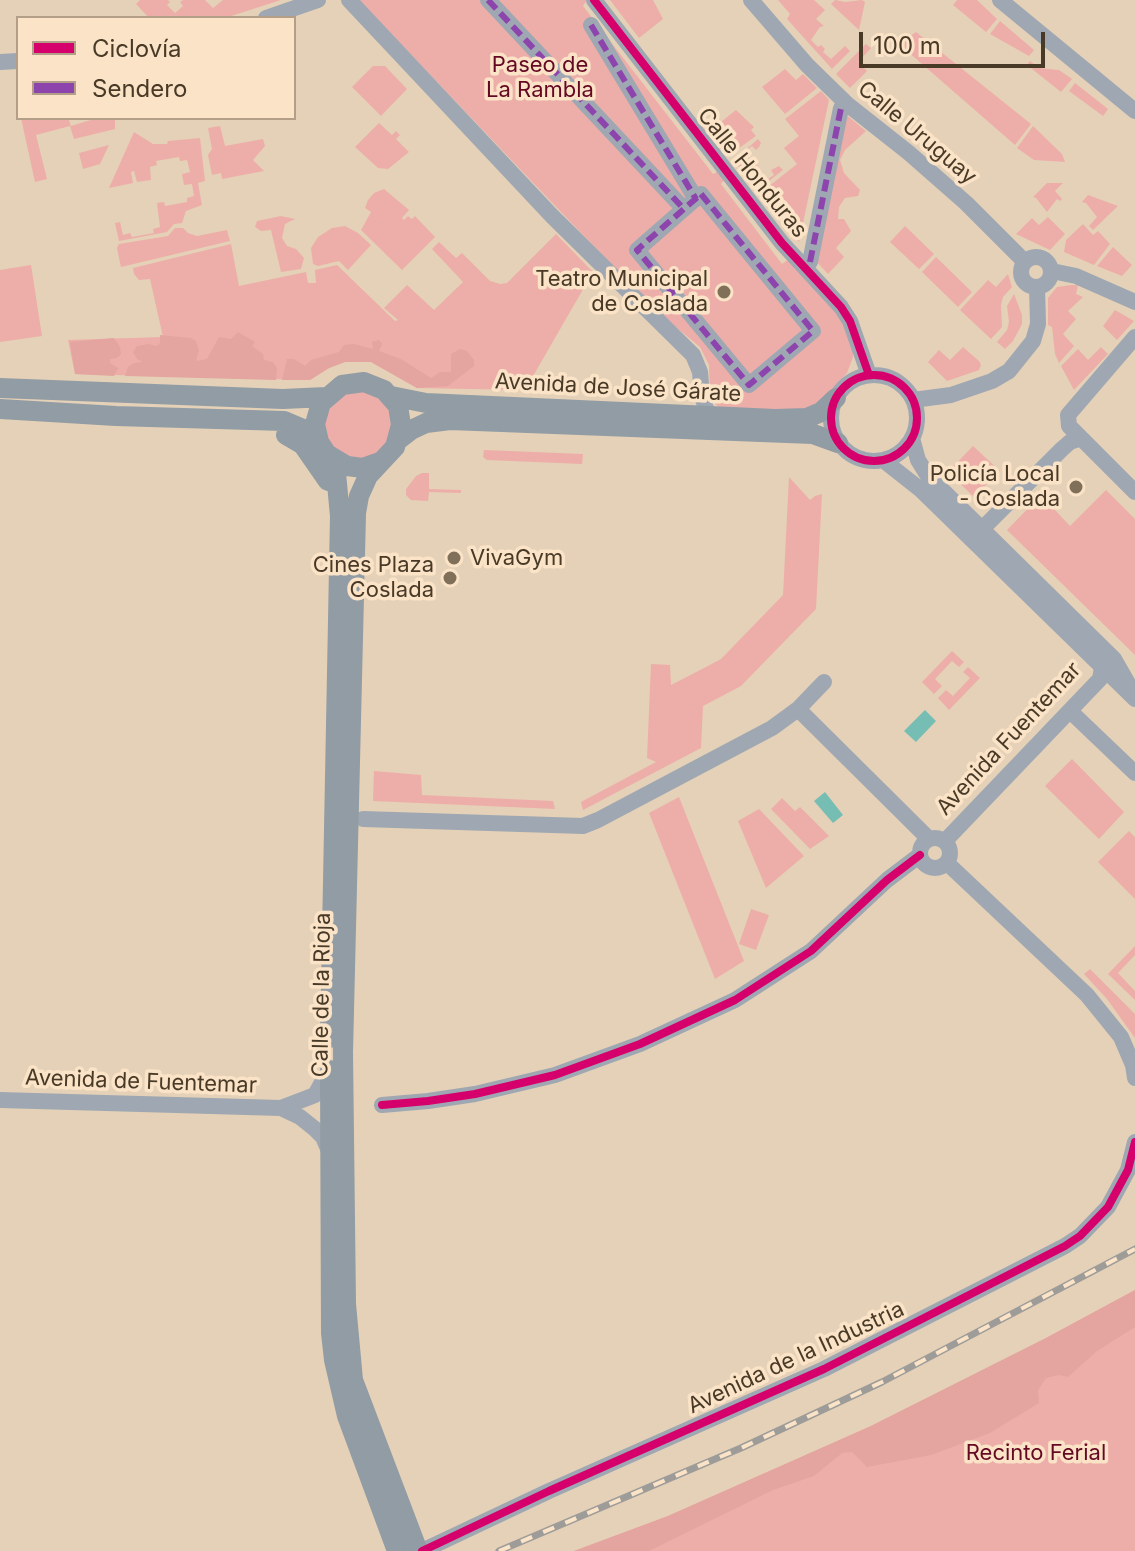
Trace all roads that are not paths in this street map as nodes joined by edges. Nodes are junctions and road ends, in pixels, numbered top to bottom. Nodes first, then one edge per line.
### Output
1 (318, 0) edge
2 (349, 0) edge
3 (488, 0) edge
4 (594, 0) edge
5 (751, 0) edge
6 (1000, 0) edge
7 (272, 16) edge
8 (591, 25) dead end
9 (841, 108) dead end
10 (1135, 111) edge
11 (690, 204) junction
12 (810, 262) dead end
13 (1025, 262) junction
14 (1052, 271) junction
15 (1037, 287) junction
16 (1135, 302) edge
17 (1135, 337) edge
18 (869, 375) junction
19 (0, 388) edge
20 (951, 395) junction
21 (391, 396) junction
22 (326, 397) junction
23 (836, 398) junction
24 (913, 400) junction
25 (0, 409) edge
26 (708, 415) junction
27 (116, 416) junction
28 (914, 432) junction
29 (1081, 438) junction
30 (398, 440) junction
31 (838, 443) junction
32 (323, 448) junction
33 (883, 460) junction
34 (380, 462) junction
35 (1135, 492) edge
36 (340, 516) junction
37 (982, 529) junction
38 (1102, 667) junction
39 (824, 682) dead end
40 (1135, 692) edge
41 (1135, 699) edge
42 (798, 709) junction
43 (1070, 711) junction
44 (1135, 773) edge
45 (363, 819) dead end
46 (937, 840) junction
47 (920, 855) junction
48 (947, 863) junction
49 (330, 1066) junction
50 (1135, 1078) edge
51 (0, 1100) edge
52 (382, 1105) dead end
53 (281, 1108) junction
54 (1135, 1142) edge
55 (330, 1154) junction
56 (398, 1536) edge
57 (420, 1551) edge

1 - 7 street
2 - 26 street
3 - 11 street
4 - 18 street, Calle Honduras
5 - 13 street, Calle Uruguay
6 - 10 street
8 - 11 street
9 - 12 street
11 - 11 street
13 - 14 street
13 - 15 street
14 - 15 street
14 - 16 street
15 - 20 street
17 - 29 street
18 - 23 street
18 - 24 street
19 - 22 main road
20 - 24 street
20 - 28 street
21 - 22 main road
21 - 26 main road, Avenida de José Gárate
21 - 30 main road
22 - 32 main road
23 - 26 main road, Avenida de José Gárate
23 - 31 street
24 - 28 street
25 - 27 main road
27 - 32 main road
27 - 36 main road, Calle de la Rioja
28 - 33 street
28 - 37 street
29 - 35 street
29 - 37 street
30 - 31 main road, Avenida de José Gárate
30 - 34 main road
31 - 33 street
32 - 34 main road
32 - 36 main road, Calle de la Rioja
33 - 38 street
34 - 56 main road, Calle de la Rioja
36 - 49 main road, Calle de la Rioja
37 - 40 street
38 - 41 street
38 - 43 street, Avenida Fuentemar
39 - 42 street
42 - 45 street
42 - 46 street
43 - 44 street
43 - 46 street, Avenida Fuentemar
46 - 47 street
46 - 48 street
47 - 48 street
47 - 52 street
48 - 50 street
49 - 53 street, Avenida de Fuentemar
49 - 55 main road, Calle de la Rioja
51 - 53 street, Avenida de Fuentemar
53 - 55 street, Avenida de Fuentemar
54 - 57 street, Avenida de la Industria
55 - 56 main road, Calle de la Rioja
56 - 57 main road

